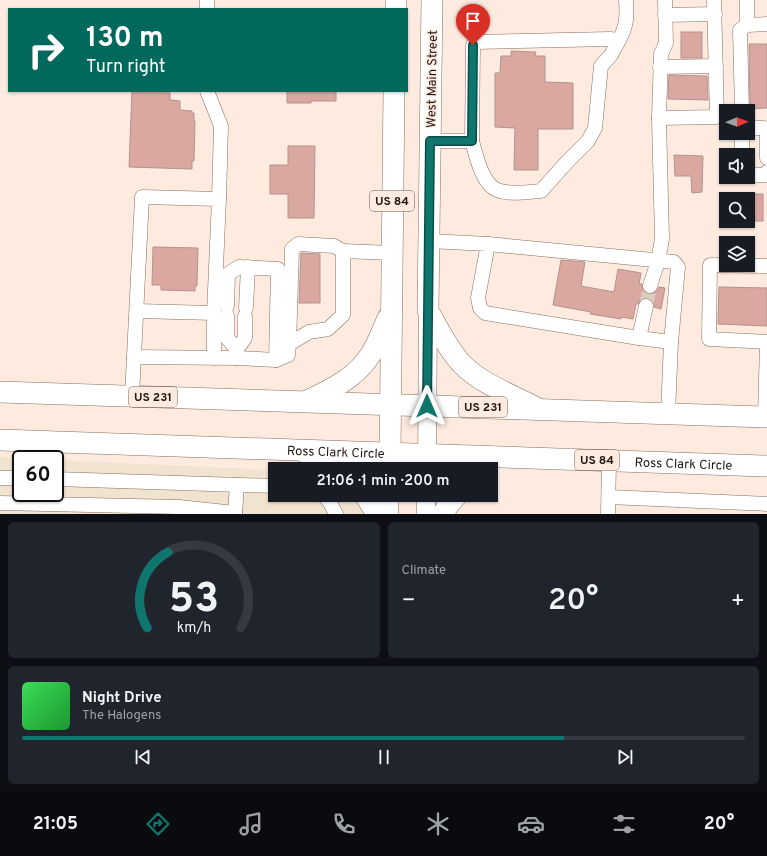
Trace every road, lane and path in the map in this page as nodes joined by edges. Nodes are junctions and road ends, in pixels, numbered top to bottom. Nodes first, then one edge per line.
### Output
1 (432, 0) edge
2 (626, 0) edge
3 (665, 0) edge
4 (714, 0) edge
5 (747, 0) edge
6 (715, 14) junction
7 (665, 15) junction
8 (767, 24) edge
9 (747, 25) junction
10 (619, 40) junction
11 (716, 66) junction
12 (660, 67) junction
13 (207, 92) edge
14 (394, 92) edge
15 (742, 104) edge
16 (659, 118) junction
17 (755, 128) edge
18 (430, 141) junction
19 (472, 141) junction
20 (767, 158) edge
21 (767, 172) edge
22 (755, 175) edge
23 (219, 199) junction
24 (429, 242) junction
25 (488, 244) junction
26 (343, 251) junction
27 (392, 252) junction
28 (658, 261) junction
29 (217, 266) junction
30 (767, 266) edge
31 (243, 267) junction
32 (650, 286) tunnel mouth
33 (646, 306) tunnel mouth
34 (137, 311) junction
35 (222, 311) junction
36 (428, 311) junction
37 (391, 312) junction
38 (639, 338) junction
39 (671, 342) junction
40 (767, 343) edge
41 (289, 344) junction
42 (237, 354) junction
43 (134, 357) junction
44 (214, 358) junction
45 (276, 360) junction
46 (0, 392) edge
47 (132, 396) junction
48 (306, 402) junction
49 (390, 404) junction
50 (427, 406) junction
51 (540, 409) junction
52 (668, 414) junction
53 (766, 417) edge
54 (0, 440) edge
55 (29, 450) edge
56 (64, 450) edge
57 (303, 451) junction
58 (518, 458) junction
59 (390, 461) edge
60 (609, 461) junction
61 (320, 462) edge
62 (427, 462) edge
63 (767, 466) edge
64 (498, 468) edge
65 (0, 478) edge
66 (12, 478) edge
67 (64, 479) edge
68 (237, 485) junction
69 (268, 486) edge
70 (609, 497) junction
71 (330, 502) edge
72 (369, 502) edge
73 (389, 502) edge
74 (426, 502) edge
75 (451, 502) edge
76 (0, 503) edge
77 (767, 504) edge
78 (235, 514) edge
79 (336, 514) edge
80 (377, 514) edge
81 (389, 514) edge
82 (426, 514) edge
83 (443, 514) edge
84 (608, 514) edge

1 - 18 highway, West Main Street / US 84
2 - 10 lane
3 - 7 lane
4 - 6 lane
5 - 9 lane
6 - 7 lane
6 - 11 lane
7 - 12 lane
8 - 9 lane
9 - 15 lane
10 - 19 lane
10 - 19 lane
11 - 12 lane
11 - 16 lane
12 - 16 lane
13 - 23 lane
14 - 27 highway, US 84
16 - 28 lane
17 - 20 lane
18 - 19 lane
18 - 24 highway, West Main Street / US 84
21 - 22 lane
23 - 29 lane
23 - 34 lane
24 - 25 lane
24 - 36 highway, West Main Street / US 84
25 - 28 lane
25 - 38 lane
26 - 27 lane
26 - 41 lane
26 - 41 lane
27 - 37 highway, US 84
28 - 32 lane
28 - 39 lane
29 - 31 lane
29 - 35 lane
30 - 40 lane
31 - 35 lane
31 - 42 lane
31 - 45 lane
33 - 38 lane
34 - 35 lane
34 - 43 lane
35 - 42 lane
35 - 44 lane
36 - 50 main road, West Main Street
36 - 51 highway
37 - 48 highway
37 - 49 highway, US 84
38 - 39 lane
39 - 52 lane
40 - 53 lane
41 - 45 lane
42 - 44 lane
42 - 45 lane
43 - 44 lane
43 - 47 lane
46 - 47 highway, US 231
47 - 48 highway, US 231
48 - 49 highway, US 231
49 - 50 highway, US 231
49 - 59 highway, US 84
50 - 51 highway, US 231
50 - 62 main road, West Main Street
51 - 52 highway
52 - 53 highway
54 - 55 highway, Ross Clark Circle
56 - 57 highway, Ross Clark Circle
57 - 59 highway, Ross Clark Circle
57 - 61 highway
58 - 60 highway, Ross Clark Circle / US 84
58 - 62 highway, Ross Clark Circle / US 84
58 - 64 highway
59 - 62 highway, Ross Clark Circle / US 84
60 - 63 highway, Ross Clark Circle / US 84
60 - 70 lane
65 - 66 lane
67 - 68 lane
68 - 69 lane
68 - 78 lane
70 - 77 lane
70 - 84 lane
71 - 79 lane
72 - 80 highway
73 - 81 main road
74 - 82 main road
75 - 83 highway
76 - 78 lane

